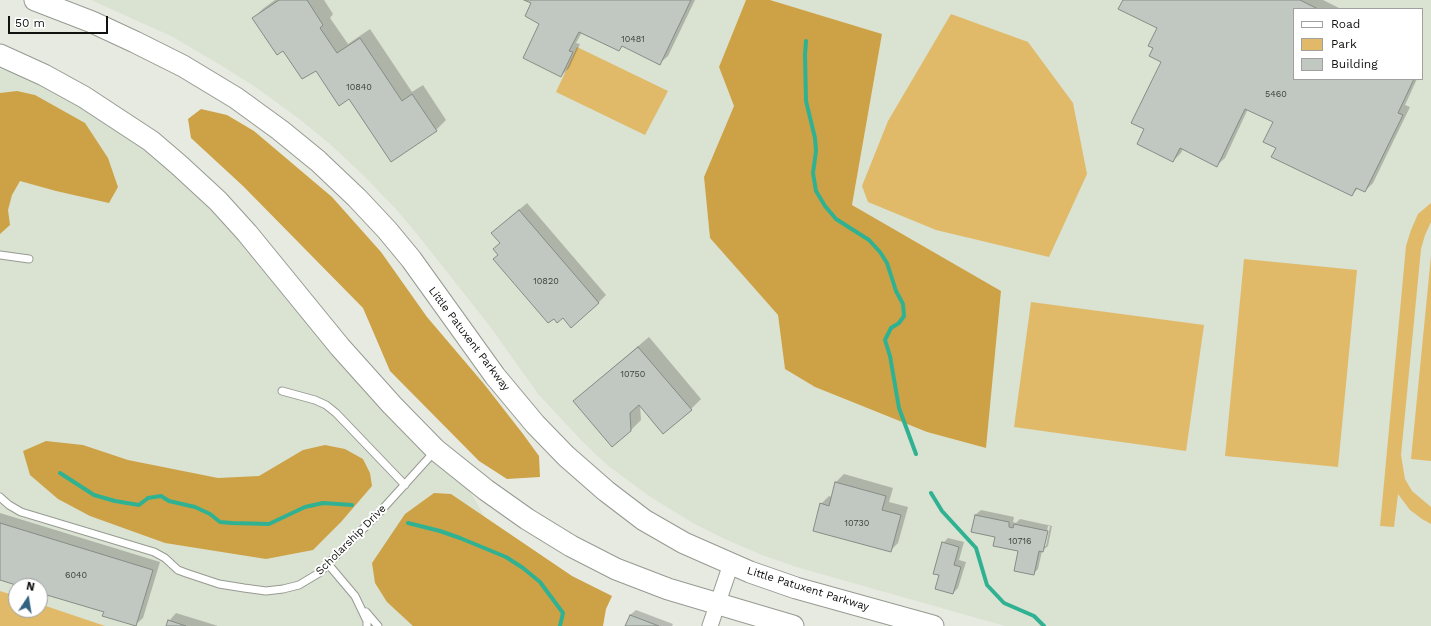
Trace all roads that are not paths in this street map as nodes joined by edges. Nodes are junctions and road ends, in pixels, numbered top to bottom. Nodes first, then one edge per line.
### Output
1 (35, 0) edge
2 (50, 4) edge
3 (0, 55) edge
4 (0, 72) edge
5 (44, 75) junction
6 (0, 255) edge
7 (30, 258) dead end
8 (282, 391) dead end
9 (436, 450) junction
10 (405, 485) junction
11 (0, 497) edge
12 (328, 564) junction
13 (731, 564) junction
14 (717, 604) junction
15 (362, 608) junction
16 (367, 626) edge
17 (378, 626) edge
18 (710, 626) edge
19 (792, 626) edge
20 (933, 626) edge

1 - 2 main road, Little Patuxent Parkway
2 - 13 main road, Little Patuxent Parkway
3 - 5 main road
4 - 5 main road
5 - 9 main road
6 - 7 lane
8 - 10 lane
9 - 10 lane, Scholarship Drive
9 - 14 main road
10 - 12 lane, Scholarship Drive
11 - 12 lane, Scholarship Drive
12 - 15 lane
13 - 14 street
13 - 20 main road, Little Patuxent Parkway
14 - 18 street
14 - 19 main road
15 - 16 lane
15 - 17 lane

